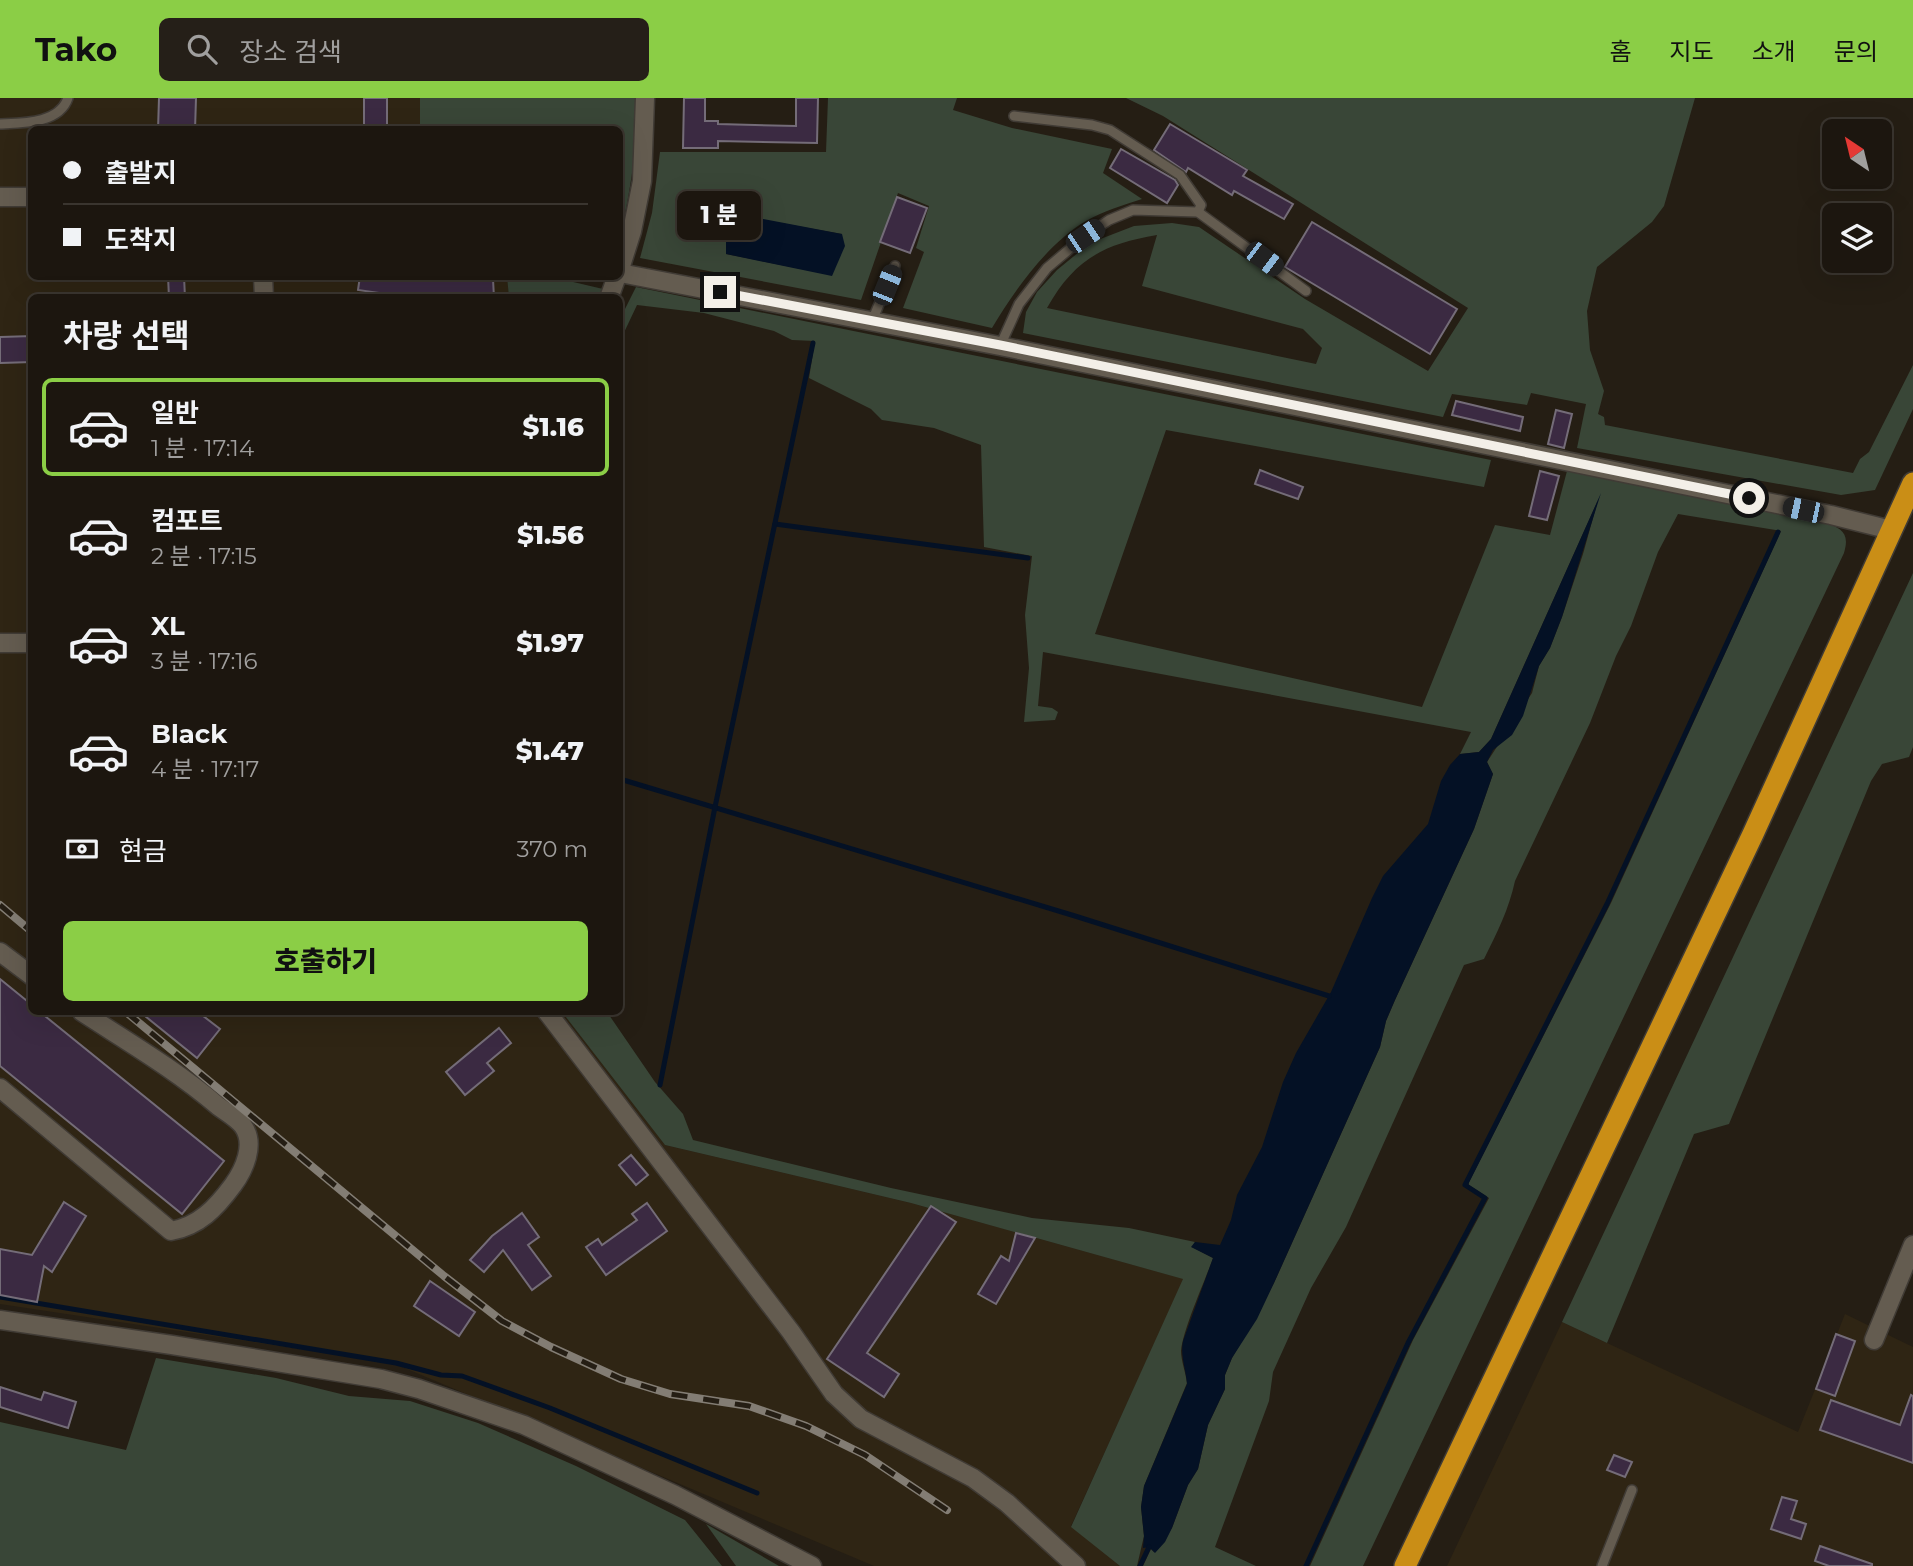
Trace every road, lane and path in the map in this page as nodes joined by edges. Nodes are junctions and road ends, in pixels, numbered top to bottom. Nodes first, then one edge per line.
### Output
1 (68, 98) edge
2 (645, 98) edge
3 (1014, 116) dead end
4 (0, 124) edge
5 (0, 197) edge
6 (28, 197) edge
7 (1198, 212) junction
8 (623, 259) edge
9 (895, 266) dead end
10 (623, 273) edge
11 (1306, 290) dead end
12 (872, 321) junction
13 (1000, 345) junction
14 (1913, 483) edge
15 (1891, 530) junction
16 (0, 643) edge
17 (28, 643) edge
18 (0, 952) edge
19 (28, 973) edge
20 (87, 1015) edge
21 (549, 1015) edge
22 (0, 1088) edge
23 (1913, 1245) edge
24 (0, 1320) edge
25 (1874, 1340) dead end
26 (1632, 1490) dead end
27 (812, 1566) edge
28 (1076, 1566) edge
29 (1405, 1566) edge
30 (1602, 1566) edge

1 - 4 lane
2 - 8 street
3 - 7 lane
5 - 6 street
7 - 11 lane
7 - 13 lane
9 - 12 lane
10 - 12 street
12 - 13 street
13 - 15 street
14 - 15 highway
15 - 29 highway
16 - 17 street
18 - 19 street
20 - 22 street
21 - 28 street
23 - 25 street
24 - 27 street
26 - 30 lane

